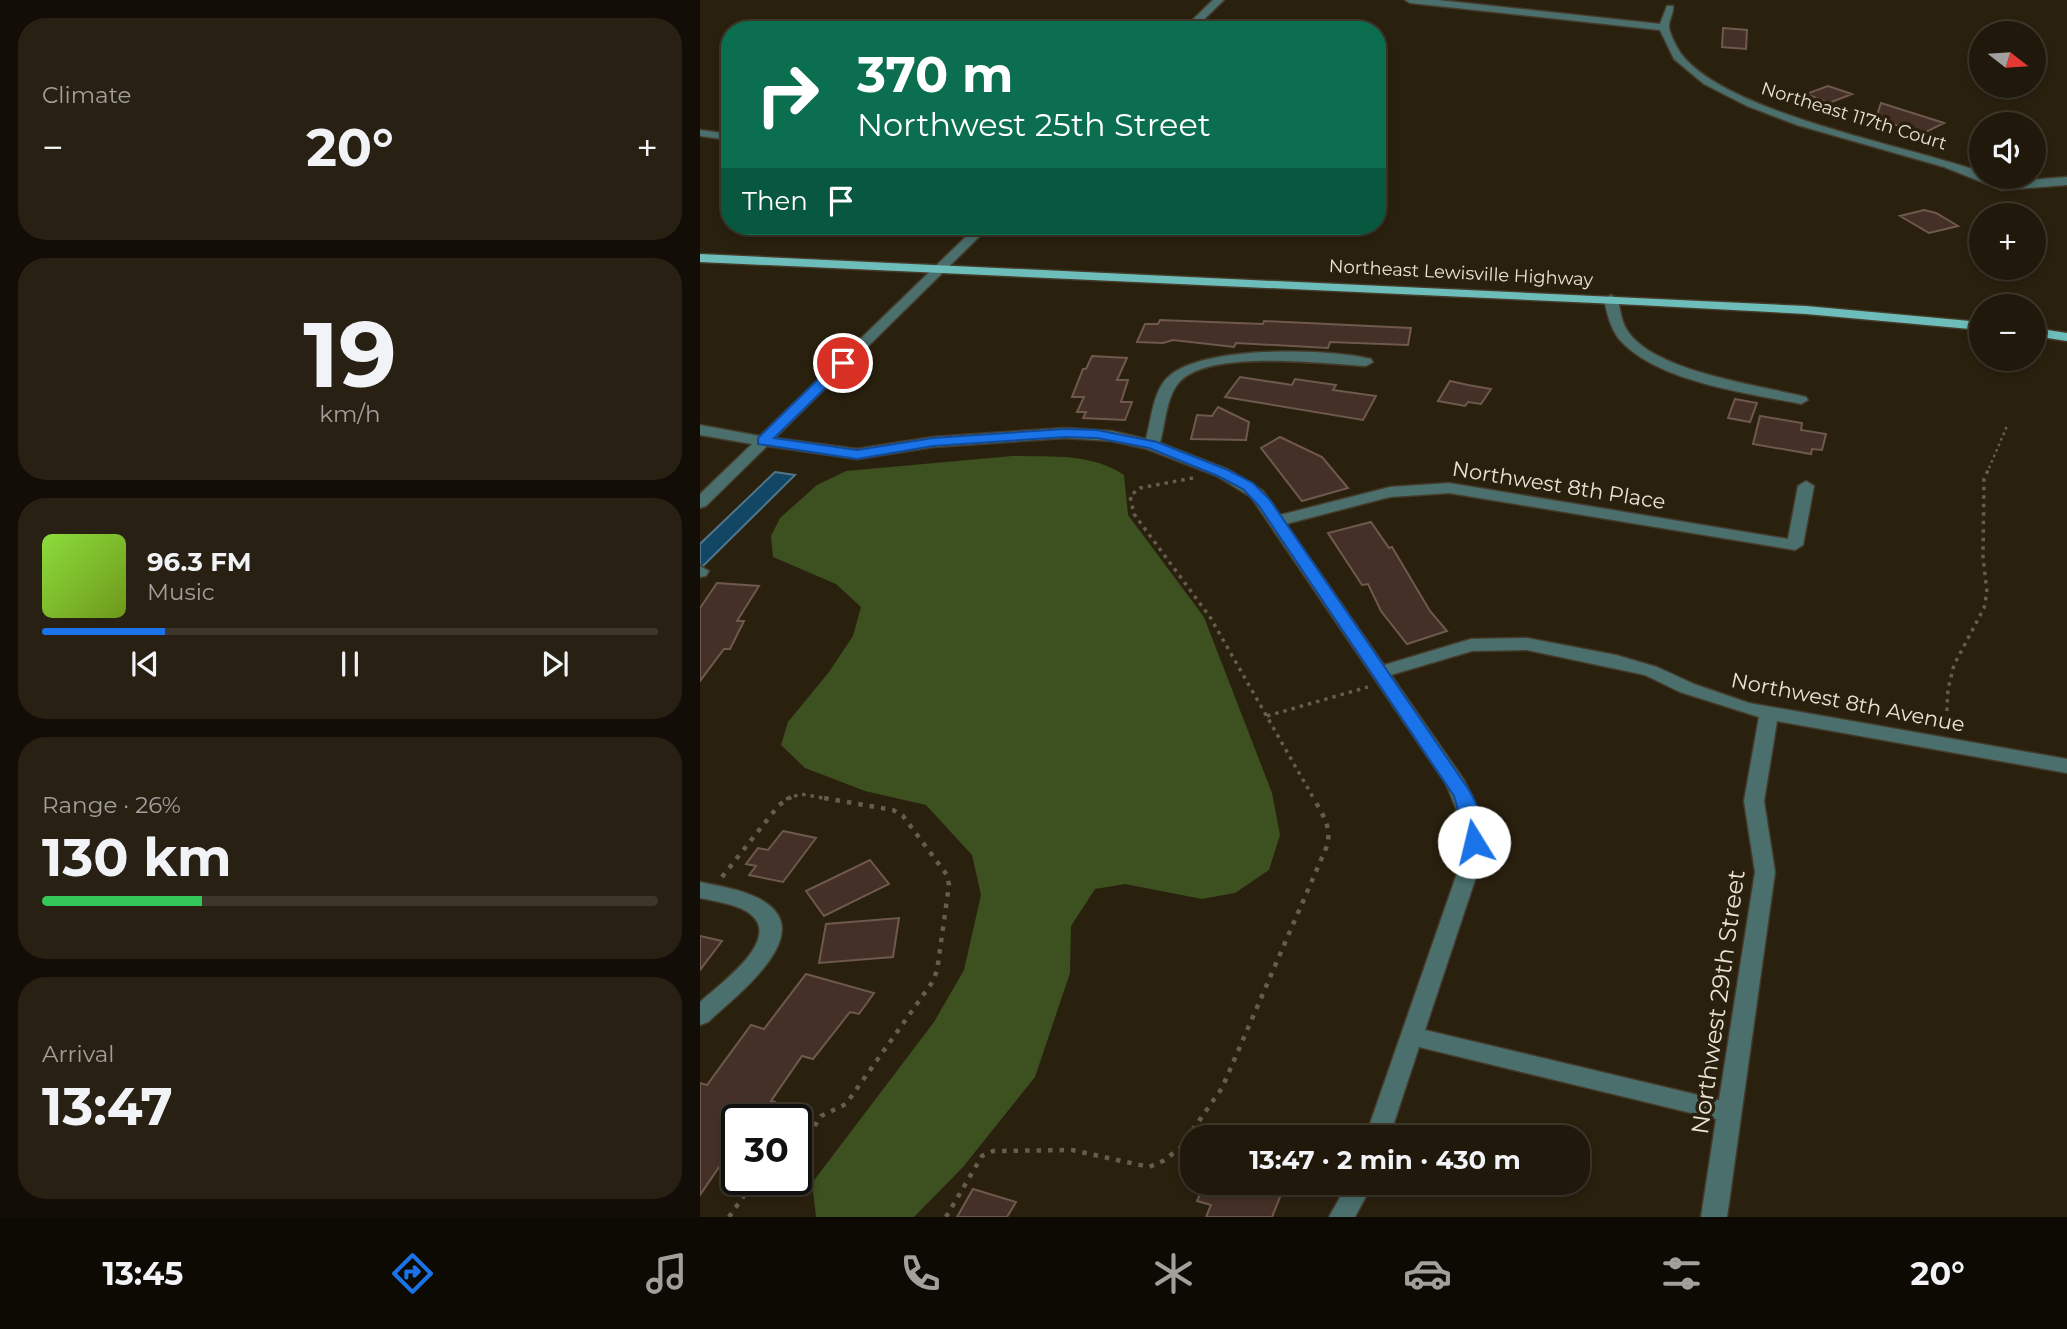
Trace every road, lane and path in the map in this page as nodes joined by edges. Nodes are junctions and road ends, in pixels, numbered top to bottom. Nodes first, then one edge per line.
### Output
1 (1219, 0) edge
2 (1410, 0) edge
3 (1670, 8) dead end
4 (1197, 21) edge
5 (1664, 26) junction
6 (700, 133) edge
7 (721, 136) edge
8 (1969, 172) edge
9 (2067, 181) edge
10 (2046, 183) edge
11 (975, 235) edge
12 (700, 258) edge
13 (939, 270) junction
14 (1611, 299) junction
15 (1969, 325) edge
16 (2046, 334) edge
17 (2067, 337) edge
18 (1366, 362) dead end
19 (1801, 400) dead end
20 (2007, 426) dead end
21 (700, 430) edge
22 (763, 441) junction
23 (1152, 444) junction
24 (1210, 468) junction
25 (1806, 486) dead end
26 (700, 503) edge
27 (1277, 522) junction
28 (1383, 677) junction
29 (1769, 712) junction
30 (1266, 716) junction
31 (1945, 744) junction
32 (2067, 766) edge
33 (705, 891) edge
34 (700, 1016) edge
35 (1412, 1036) junction
36 (1729, 1112) junction
37 (1381, 1125) edge
38 (812, 1130) edge
39 (744, 1195) edge
40 (1354, 1195) edge
41 (729, 1217) edge
42 (946, 1217) edge
43 (1342, 1217) edge
44 (1714, 1217) edge

1 - 4 street
2 - 5 street
3 - 5 street
5 - 8 street, Northeast 117th Court
6 - 7 street
9 - 10 street, Northeast 117th Court
11 - 13 street
12 - 13 main road, Northeast Lewisville Highway
13 - 14 main road, Northeast Lewisville Highway
13 - 22 street
14 - 15 main road, Northeast Lewisville Highway
14 - 19 street
16 - 17 main road
18 - 23 street
20 - 31 path
21 - 22 street
22 - 23 street
22 - 26 street
23 - 24 street
24 - 27 street
24 - 30 path
25 - 27 street, Northwest 8th Place
27 - 28 street
28 - 29 street, Northwest 8th Avenue
28 - 30 path
28 - 35 street
29 - 31 street, Northwest 8th Avenue
29 - 36 street, Northwest 29th Street
30 - 42 path
31 - 32 street, Northwest 8th Avenue
33 - 34 street
33 - 38 path
35 - 36 street
35 - 37 street
36 - 44 street, Northwest 29th Street
39 - 41 path
40 - 43 street

